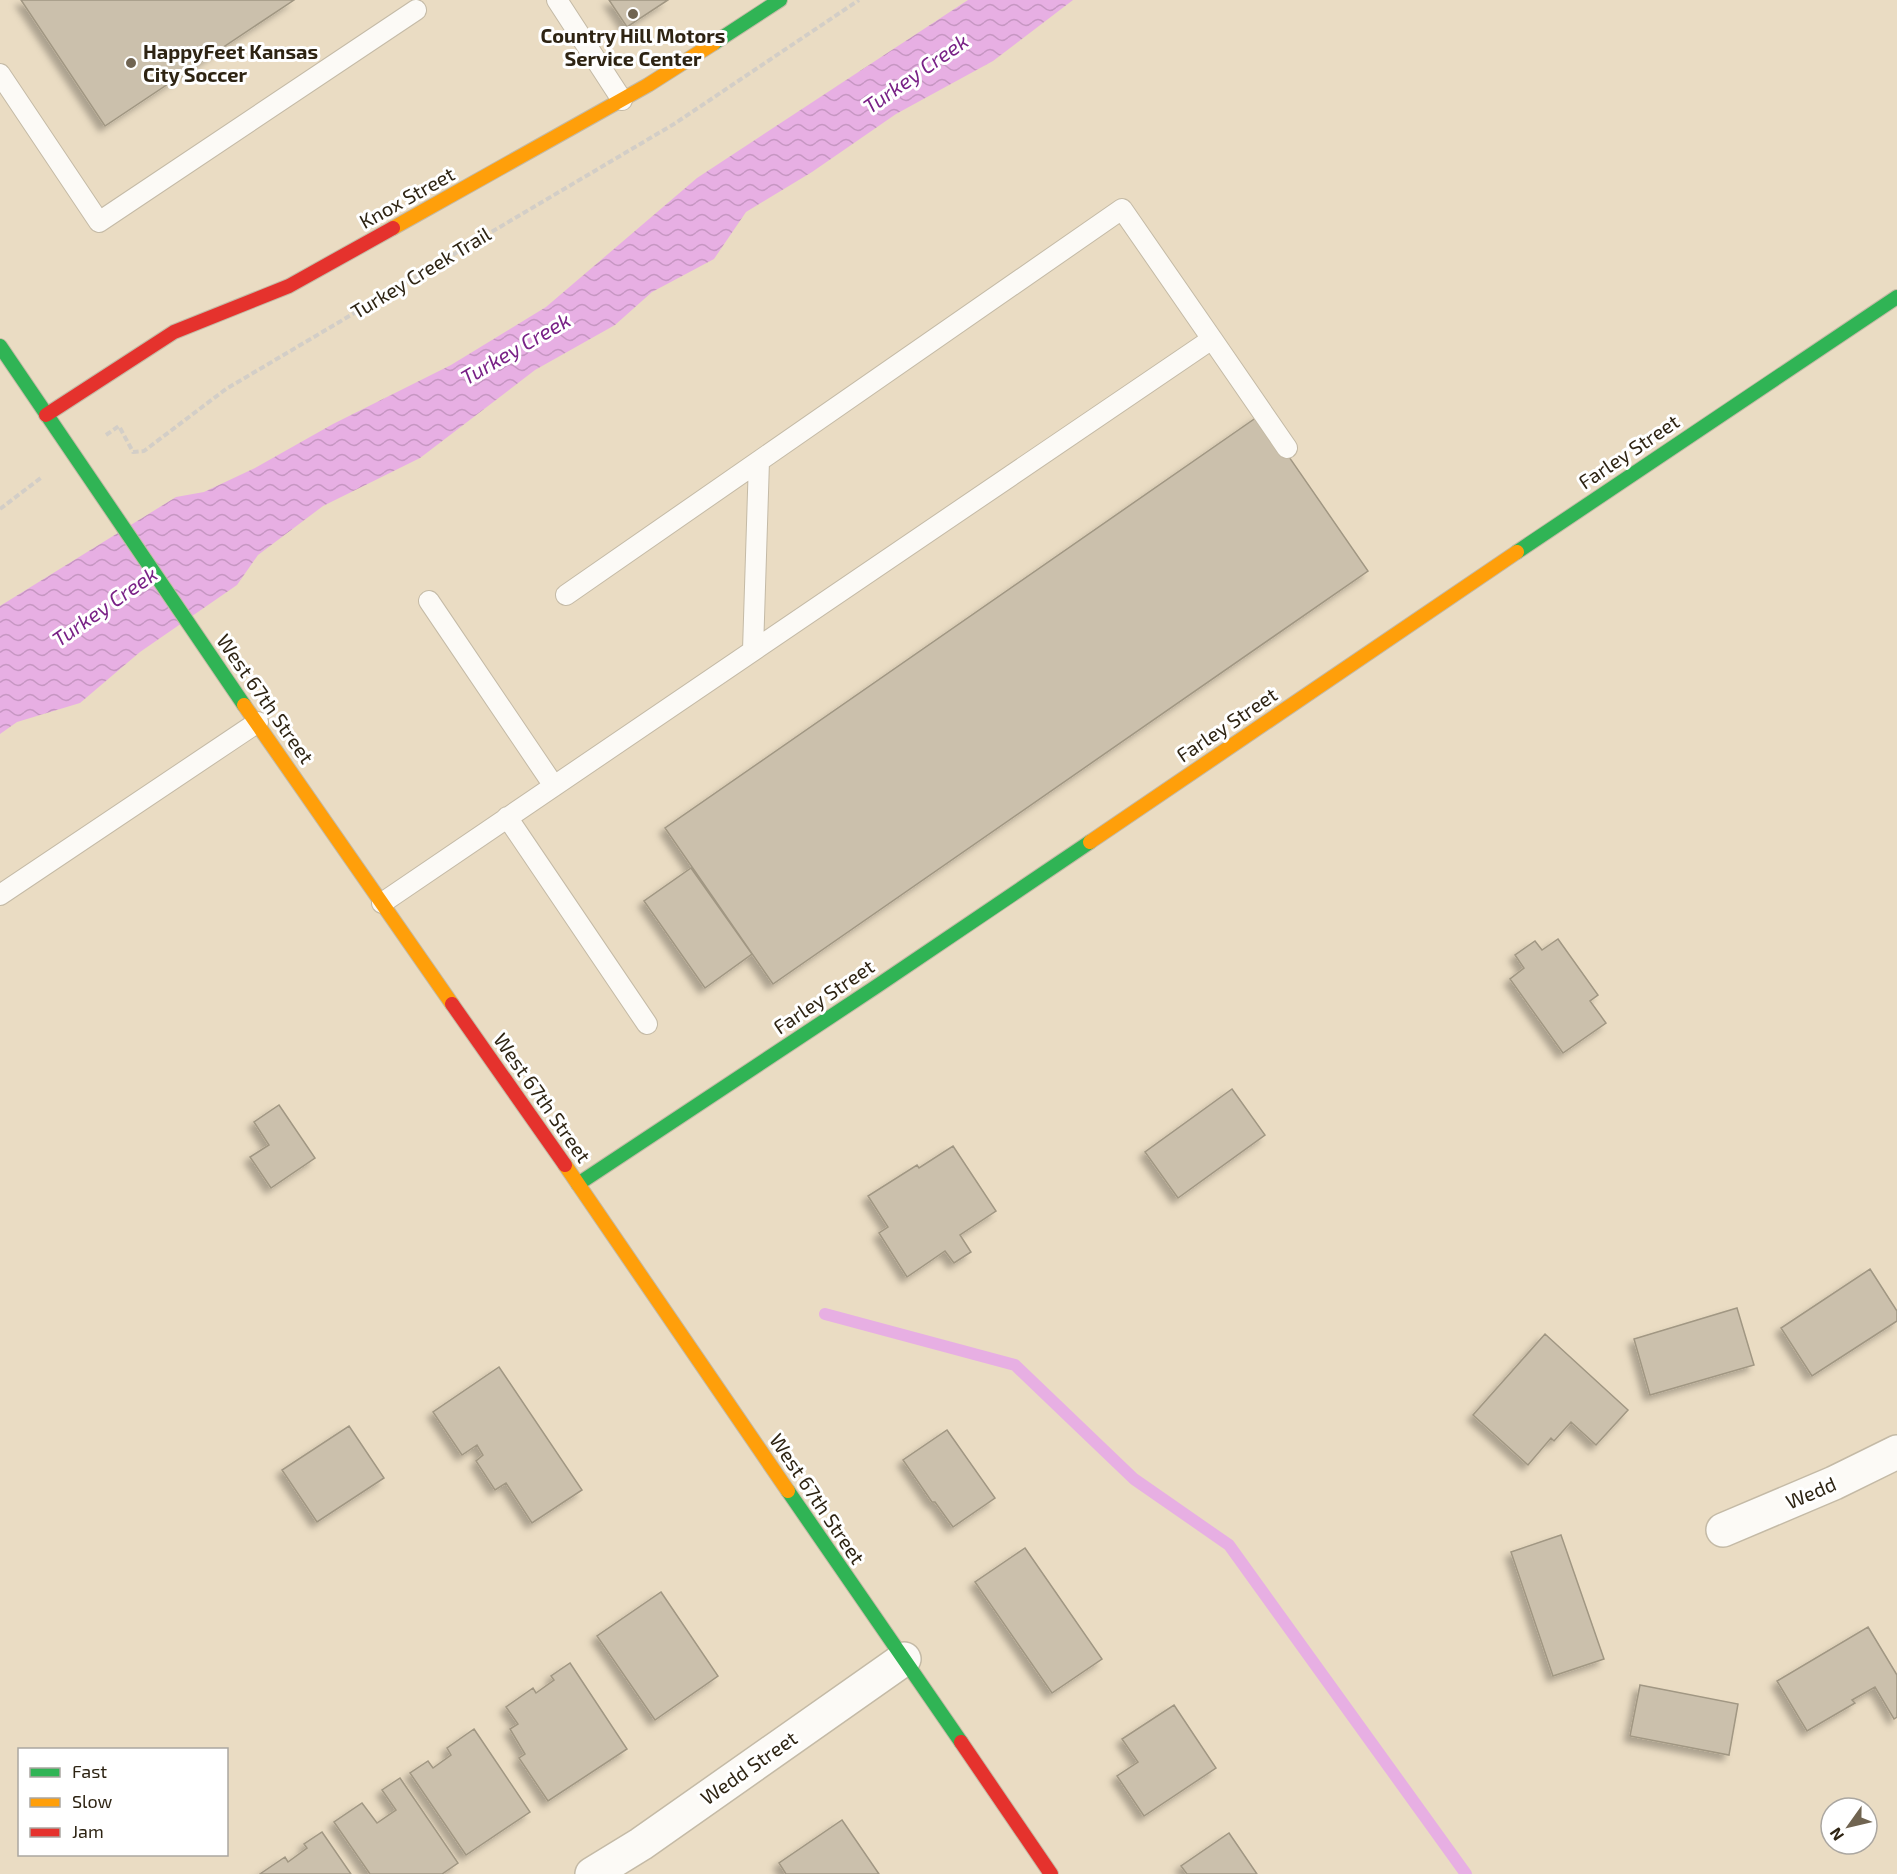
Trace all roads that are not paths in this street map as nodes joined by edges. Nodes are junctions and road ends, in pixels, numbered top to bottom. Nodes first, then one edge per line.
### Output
1 (557, 0) edge
2 (780, 0) edge
3 (416, 10) dead end
4 (0, 74) edge
5 (622, 100) junction
6 (1897, 297) edge
7 (1212, 339) junction
8 (0, 346) edge
9 (46, 415) junction
10 (1287, 448) dead end
11 (759, 461) junction
12 (566, 595) dead end
13 (429, 601) dead end
14 (753, 650) junction
15 (258, 722) junction
16 (554, 786) junction
17 (507, 818) junction
18 (0, 895) edge
19 (382, 903) junction
20 (647, 1024) dead end
21 (578, 1184) junction
22 (1897, 1452) edge
23 (1723, 1530) dead end
24 (904, 1659) junction
25 (592, 1874) edge
26 (1051, 1874) edge

1 - 5 lane
2 - 5 street, Knox Street
3 - 4 lane
5 - 9 street, Knox Street
6 - 21 street, Farley Street
7 - 10 lane
7 - 11 lane
7 - 14 lane
8 - 9 street, West 67th Street
9 - 15 street, West 67th Street
11 - 12 lane
11 - 14 lane
13 - 16 lane
14 - 16 lane
15 - 18 lane
15 - 19 street, West 67th Street
16 - 17 lane
17 - 19 lane
17 - 20 lane
19 - 21 street, West 67th Street
21 - 24 street, West 67th Street
22 - 23 street, Wedd
24 - 25 street, Wedd Street
24 - 26 street, West 67th Street

